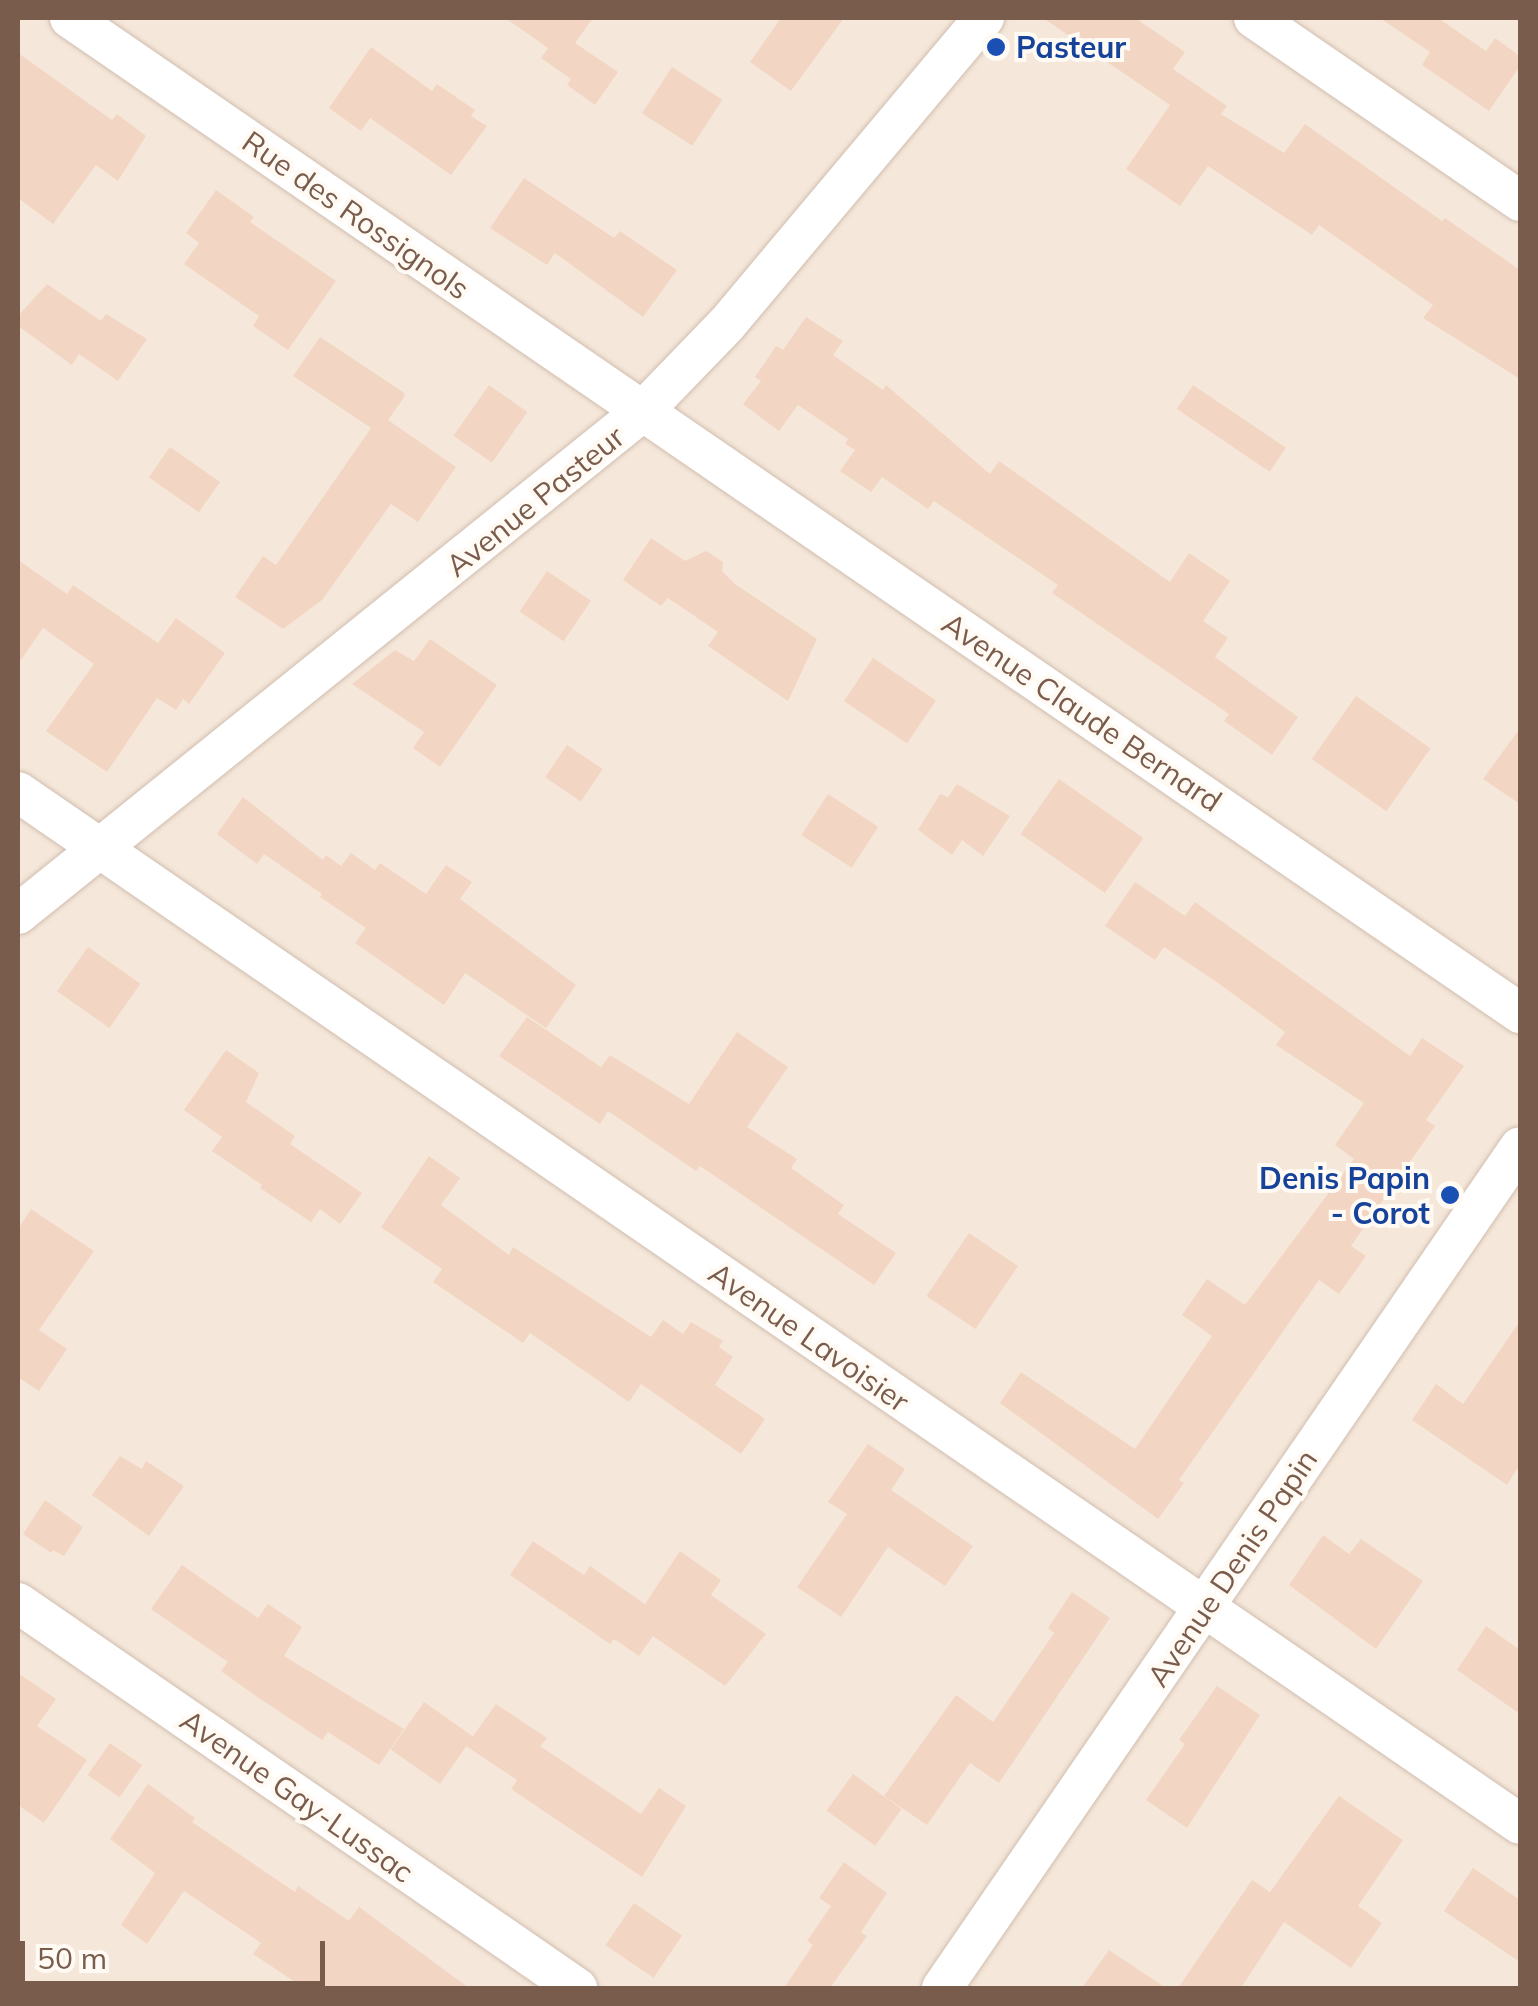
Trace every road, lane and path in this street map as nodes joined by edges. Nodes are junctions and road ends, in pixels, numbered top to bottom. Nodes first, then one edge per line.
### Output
1 (70, 18) edge
2 (984, 18) edge
3 (1254, 18) edge
4 (1520, 200) edge
5 (642, 412) junction
6 (18, 792) edge
7 (100, 848) junction
8 (18, 914) edge
9 (1520, 1013) edge
10 (1520, 1147) edge
11 (18, 1604) edge
12 (1204, 1608) junction
13 (1520, 1824) edge
14 (577, 1988) edge
15 (942, 1988) edge

1 - 5 street, Rue des Rossignols
2 - 5 street, Avenue Pasteur
3 - 4 street
5 - 7 street, Avenue Pasteur
5 - 9 street, Avenue Claude Bernard
6 - 7 street, Avenue Lavoisier
7 - 8 street, Avenue Pasteur
7 - 12 street, Avenue Lavoisier
10 - 12 street, Avenue Denis Papin
11 - 14 street, Avenue Gay-Lussac
12 - 13 street, Avenue Lavoisier
12 - 15 street, Avenue Denis Papin

